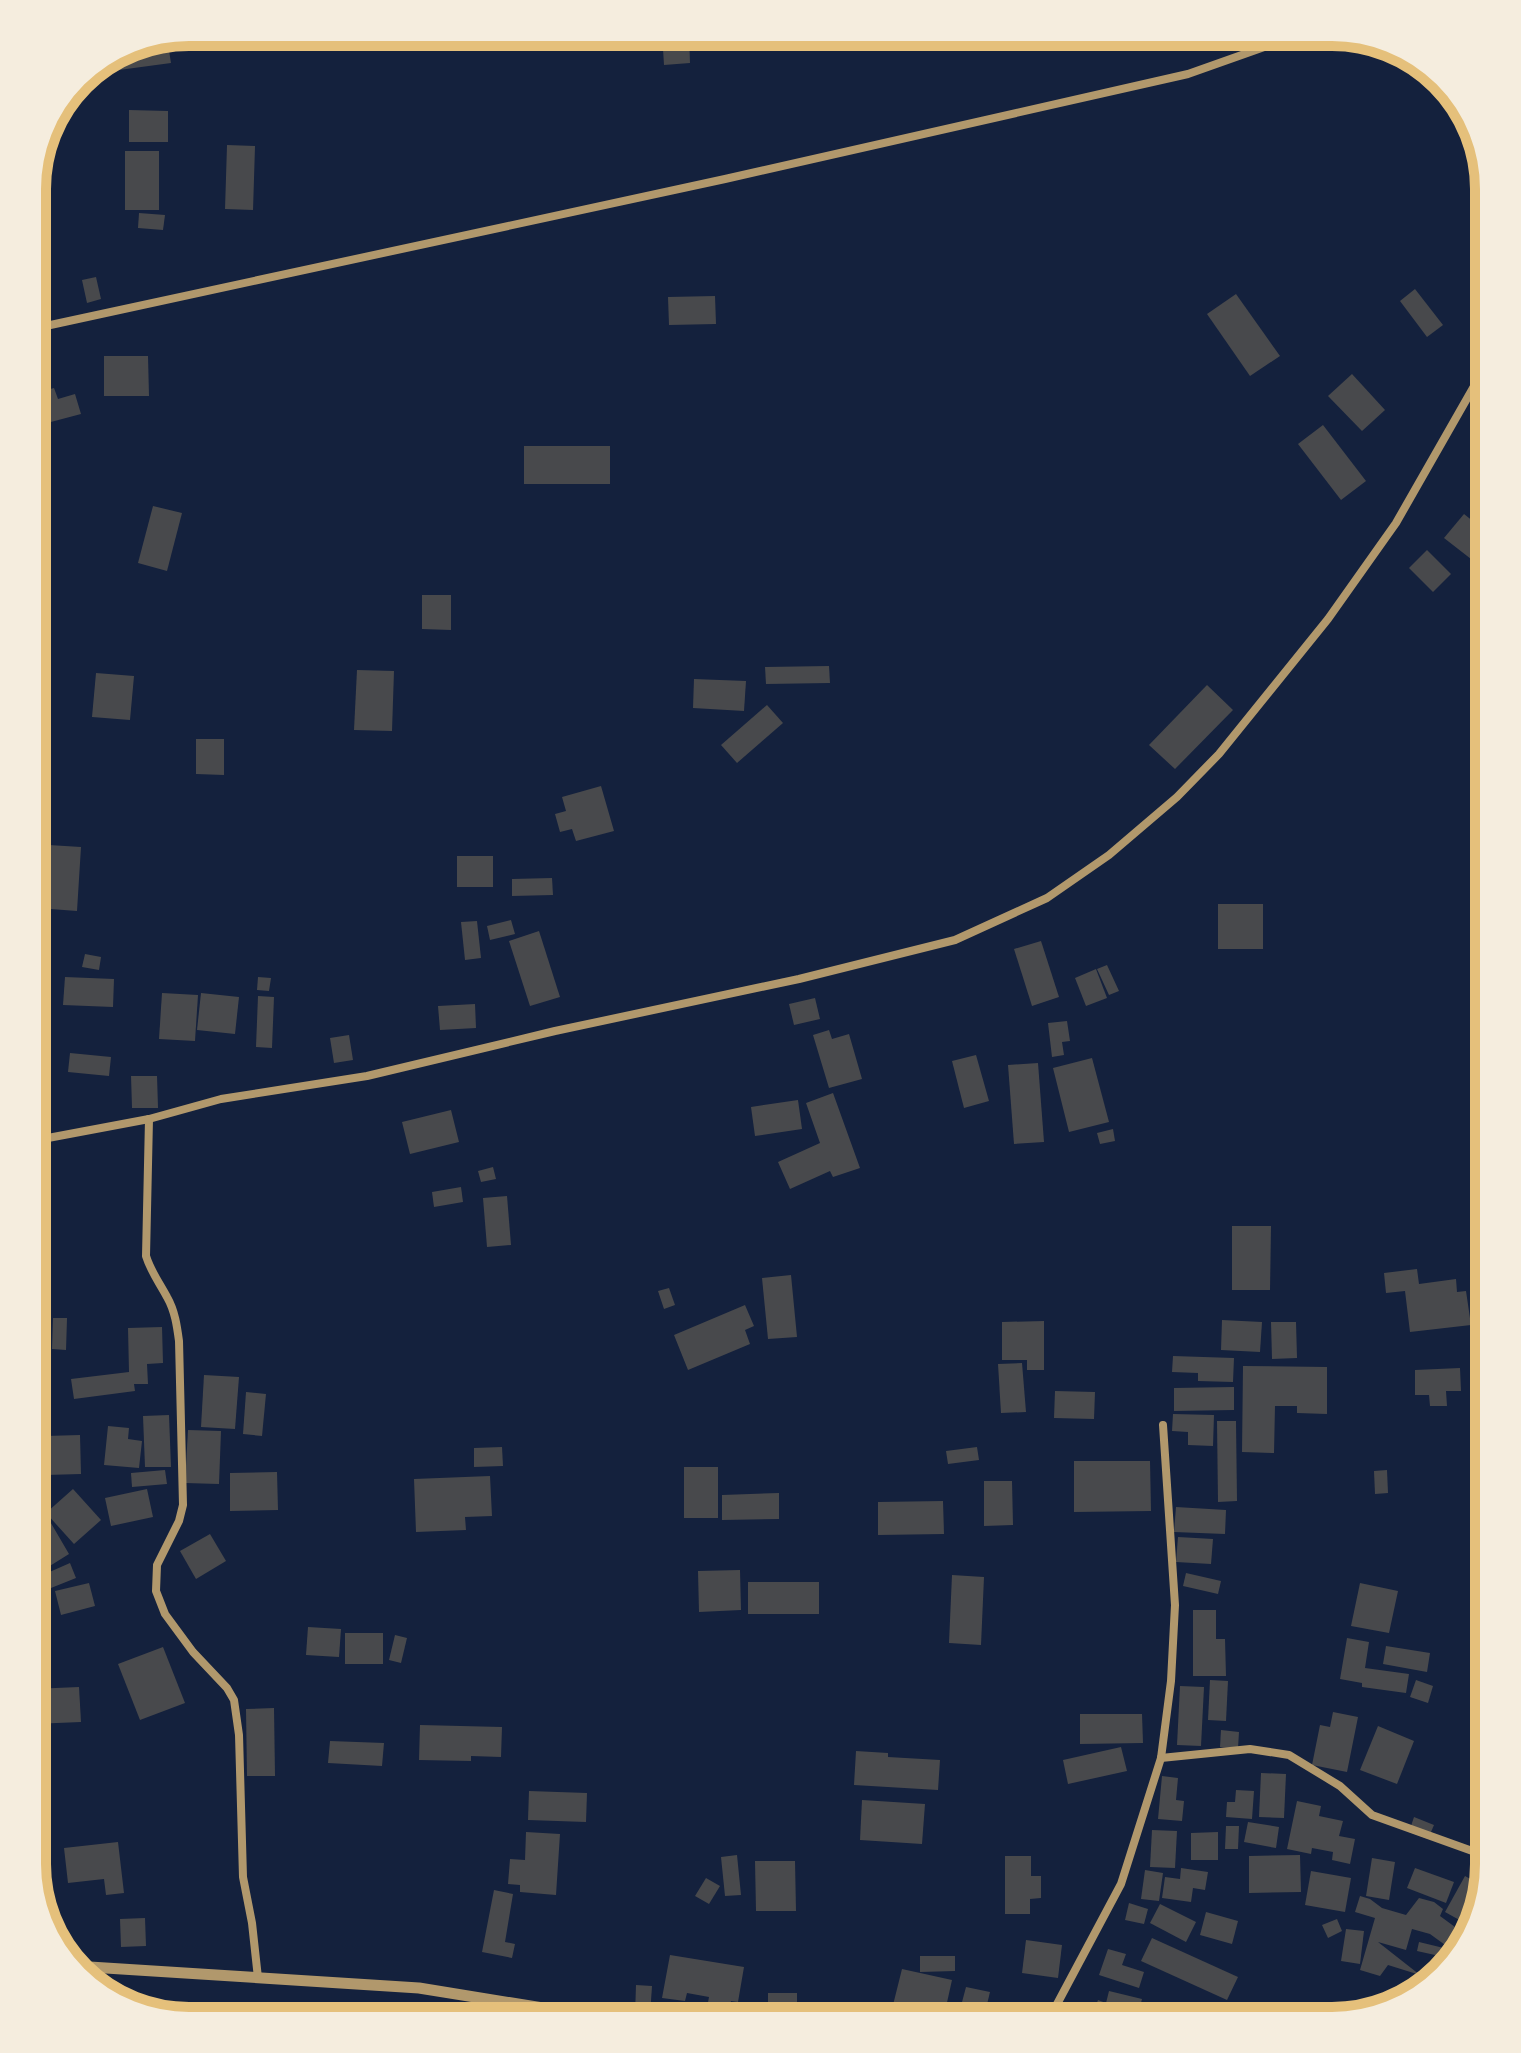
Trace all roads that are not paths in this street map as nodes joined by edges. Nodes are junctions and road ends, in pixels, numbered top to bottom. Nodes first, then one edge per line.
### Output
1 (1267, 46) edge
2 (46, 326) edge
3 (1475, 385) edge
4 (149, 1119) junction
5 (46, 1138) edge
6 (1163, 1425) dead end
7 (1161, 1758) junction
8 (1475, 1852) edge
9 (90, 1967) edge
10 (258, 1978) junction
11 (537, 2007) edge
12 (1055, 2007) edge

1 - 2 street
3 - 4 street
4 - 5 street
4 - 10 street
6 - 7 street
7 - 8 street
7 - 12 street
9 - 10 street
10 - 11 street

